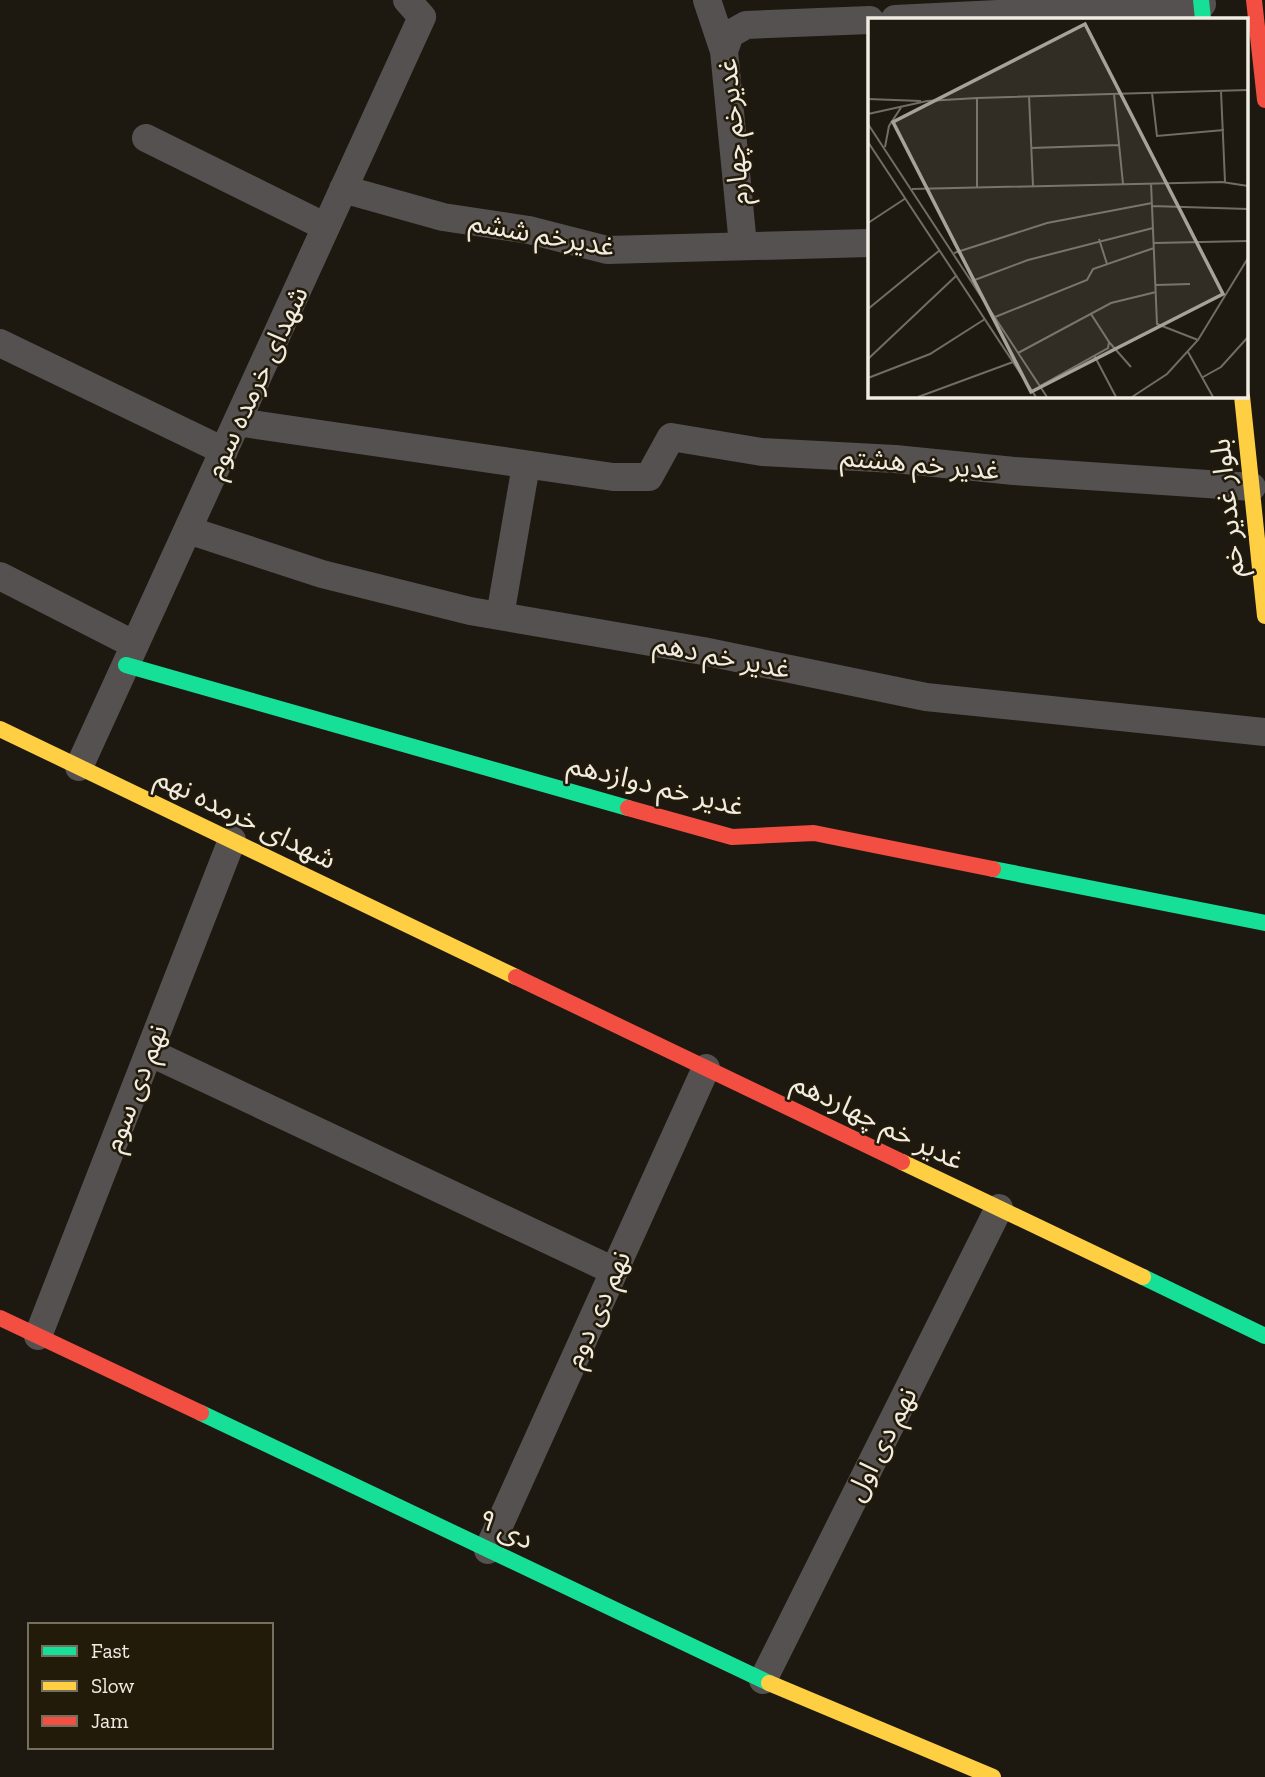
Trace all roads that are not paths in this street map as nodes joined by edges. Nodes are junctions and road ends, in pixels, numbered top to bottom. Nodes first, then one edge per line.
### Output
1 (407, 0) edge
2 (707, 0) edge
3 (1254, 0) edge
4 (1202, 8) edge
5 (834, 11) edge
6 (923, 18) edge
7 (868, 20) edge
8 (724, 51) junction
9 (1265, 100) edge
10 (146, 138) dead end
11 (344, 189) junction
12 (326, 228) junction
13 (868, 243) edge
14 (743, 246) junction
15 (0, 343) edge
16 (1242, 397) edge
17 (237, 422) junction
18 (224, 451) junction
19 (526, 465) junction
20 (1252, 487) junction
21 (188, 530) junction
22 (0, 576) edge
23 (500, 616) junction
24 (1265, 616) edge
25 (131, 655) junction
26 (0, 729) edge
27 (1265, 732) edge
28 (79, 767) junction
29 (232, 840) junction
30 (1265, 923) edge
31 (469, 954) joint
32 (149, 1052) junction
33 (706, 1068) junction
34 (999, 1208) junction
35 (614, 1271) junction
36 (0, 1318) edge
37 (38, 1336) junction
38 (1265, 1336) edge
39 (488, 1550) junction
40 (763, 1680) junction
41 (993, 1777) edge

1 - 11 street, شهدای خرمده سوم
2 - 8 street
3 - 9 street
4 - 6 street
5 - 7 street, غدیرخم چهارم
5 - 8 street, غدیرخم چهارم
8 - 14 street, غدیرخم چهارم
10 - 12 street
11 - 12 street, شهدای خرمده سوم
11 - 14 street, غدیرخم ششم
12 - 17 street, شهدای خرمده سوم
13 - 14 street, غدیرخم ششم
15 - 18 street
16 - 20 street, بلوار غدیر خم
17 - 18 street, شهدای خرمده سوم
17 - 19 street
18 - 21 street, شهدای خرمده سوم
19 - 20 street, غدیر خم هشتم
19 - 23 street
20 - 24 street, بلوار غدیر خم
21 - 23 street, غدیر خم دهم
21 - 25 street, شهدای خرمده سوم
22 - 25 street
23 - 27 street, غدیر خم دهم
25 - 28 street, شهدای خرمده سوم
25 - 30 street, غدیر خم دوازدهم
26 - 28 street, شهدای خرمده نهم
28 - 29 street, شهدای خرمده نهم
29 - 31 street, شهدای خرمده نهم
29 - 32 street, نهم دی سوم
31 - 33 street, غدیر خم چهاردهم
32 - 35 street
32 - 37 street, نهم دی سوم
33 - 34 street, غدیر خم چهاردهم
33 - 35 street, نهم دی دوم
34 - 38 street, غدیر خم چهاردهم
34 - 40 street, نهم دی اول
35 - 39 street, نهم دی دوم
36 - 37 street, ۹ دی
37 - 39 street, ۹ دی
39 - 40 street, ۹ دی
40 - 41 street, ۹ دی

